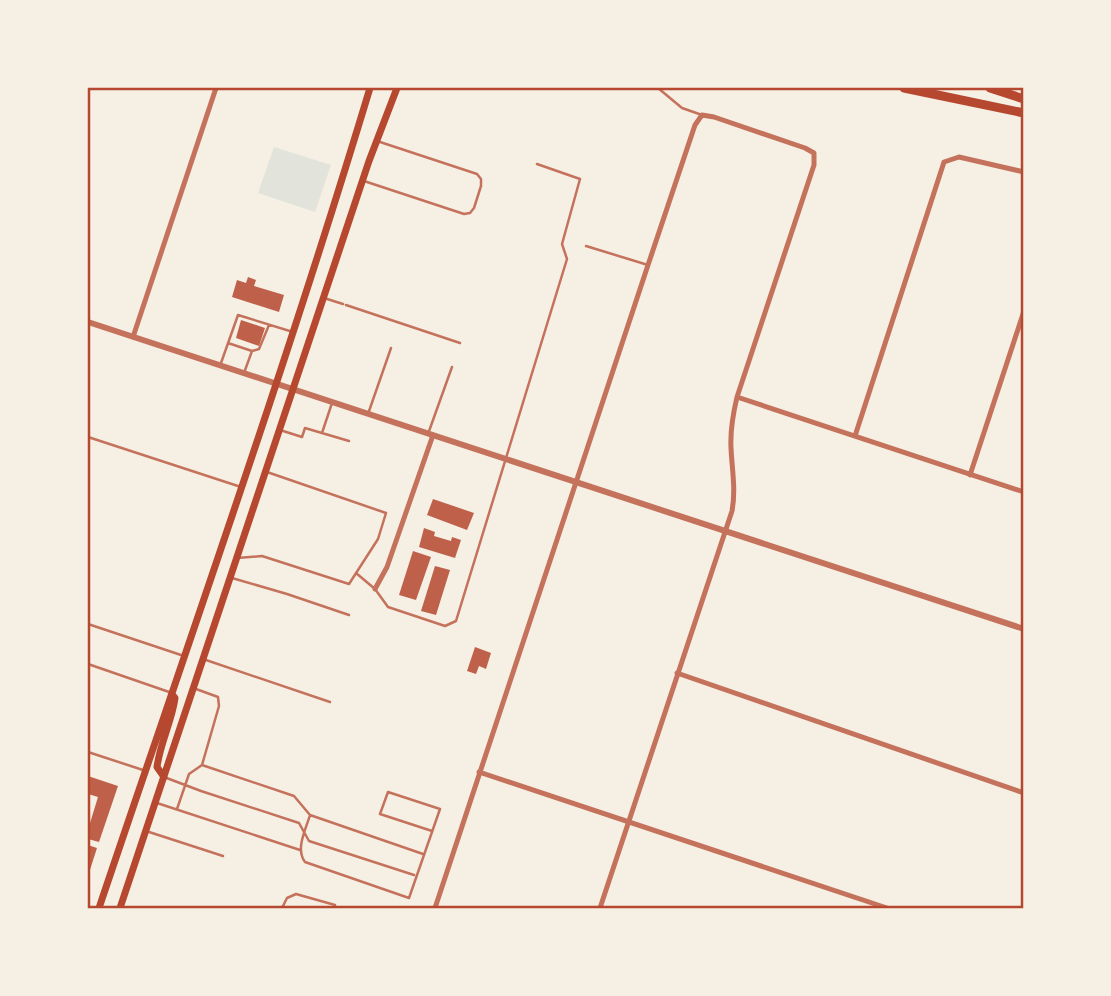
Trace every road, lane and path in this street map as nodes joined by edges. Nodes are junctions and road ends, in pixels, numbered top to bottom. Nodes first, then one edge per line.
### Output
1 (216, 88) edge
2 (370, 88) edge
3 (397, 88) edge
4 (658, 88) edge
5 (904, 88) edge
6 (990, 88) edge
7 (1024, 99) edge
8 (1024, 113) edge
9 (702, 115) junction
10 (377, 141) junction
11 (537, 164) dead end
12 (1024, 172) edge
13 (363, 181) junction
14 (586, 246) dead end
15 (648, 265) junction
16 (324, 298) junction
17 (1024, 311) edge
18 (88, 321) edge
19 (269, 325) junction
20 (293, 332) junction
21 (133, 337) junction
22 (228, 343) junction
23 (460, 343) dead end
24 (391, 348) dead end
25 (252, 351) junction
26 (220, 365) junction
27 (452, 367) dead end
28 (244, 373) junction
29 (276, 384) junction
30 (293, 390) junction
31 (737, 397) junction
32 (332, 402) junction
33 (368, 414) junction
34 (280, 430) junction
35 (323, 433) junction
36 (430, 435) junction
37 (855, 436) junction
38 (88, 437) edge
39 (349, 441) dead end
40 (507, 459) junction
41 (266, 472) junction
42 (970, 475) junction
43 (576, 482) junction
44 (241, 487) junction
45 (1024, 492) edge
46 (725, 530) junction
47 (237, 558) junction
48 (356, 573) junction
49 (231, 578) junction
50 (374, 589) junction
51 (349, 615) dead end
52 (88, 624) edge
53 (1024, 629) edge
54 (184, 656) junction
55 (203, 659) junction
56 (88, 664) edge
57 (677, 673) junction
58 (194, 689) junction
59 (172, 693) junction
60 (330, 702) dead end
61 (88, 752) edge
62 (202, 765) junction
63 (146, 771) junction
64 (480, 772) junction
65 (164, 777) junction
66 (185, 785) junction
67 (1024, 793) edge
68 (156, 802) junction
69 (177, 809) junction
70 (310, 815) junction
71 (629, 821) junction
72 (146, 831) junction
73 (432, 831) junction
74 (305, 832) junction
75 (300, 850) junction
76 (424, 854) junction
77 (223, 856) dead end
78 (416, 875) junction
79 (335, 905) dead end
80 (99, 908) edge
81 (120, 908) edge
82 (282, 908) edge
83 (435, 908) edge
84 (600, 908) edge
85 (887, 908) edge

1 - 21 street
2 - 20 main road
3 - 10 main road
4 - 9 lane
5 - 8 highway
6 - 7 highway
9 - 15 street
9 - 31 street
10 - 13 main road
10 - 13 lane
11 - 40 lane
12 - 37 street
13 - 16 main road
14 - 15 lane
15 - 43 street
16 - 23 lane
16 - 30 main road
17 - 42 street
18 - 21 street
19 - 20 lane
19 - 22 lane
19 - 25 lane
20 - 29 main road
21 - 26 street
22 - 25 lane
22 - 26 lane
24 - 33 lane
25 - 28 lane
26 - 28 street
27 - 36 lane
28 - 29 street
29 - 30 street
29 - 44 main road
30 - 32 street
30 - 34 main road
31 - 37 street
31 - 46 street
32 - 33 street
32 - 35 lane
33 - 36 street
34 - 35 lane
34 - 41 main road
35 - 39 lane
36 - 40 street
36 - 50 street
37 - 42 street
38 - 44 lane
40 - 43 street
40 - 50 lane
41 - 47 main road
41 - 48 lane
42 - 45 street
43 - 46 street
43 - 64 street
44 - 54 main road
46 - 53 street
46 - 57 street
47 - 48 lane
47 - 49 main road
48 - 50 lane
49 - 51 lane
49 - 55 main road
52 - 54 lane
54 - 59 main road
55 - 58 main road
55 - 60 lane
56 - 59 lane
57 - 67 street
57 - 71 street
58 - 62 lane
58 - 65 main road
59 - 63 main road
59 - 65 main road
61 - 63 lane
62 - 66 lane
62 - 70 lane
63 - 80 main road
64 - 71 street
64 - 83 street
65 - 66 lane
65 - 68 main road
66 - 69 lane
66 - 74 lane
68 - 69 lane
68 - 72 main road
69 - 75 lane
70 - 74 lane
70 - 76 lane
71 - 84 street
71 - 85 street
72 - 77 lane
72 - 81 main road
73 - 73 lane
73 - 76 lane
74 - 75 lane
74 - 78 lane
75 - 78 lane
76 - 78 lane
79 - 82 lane

